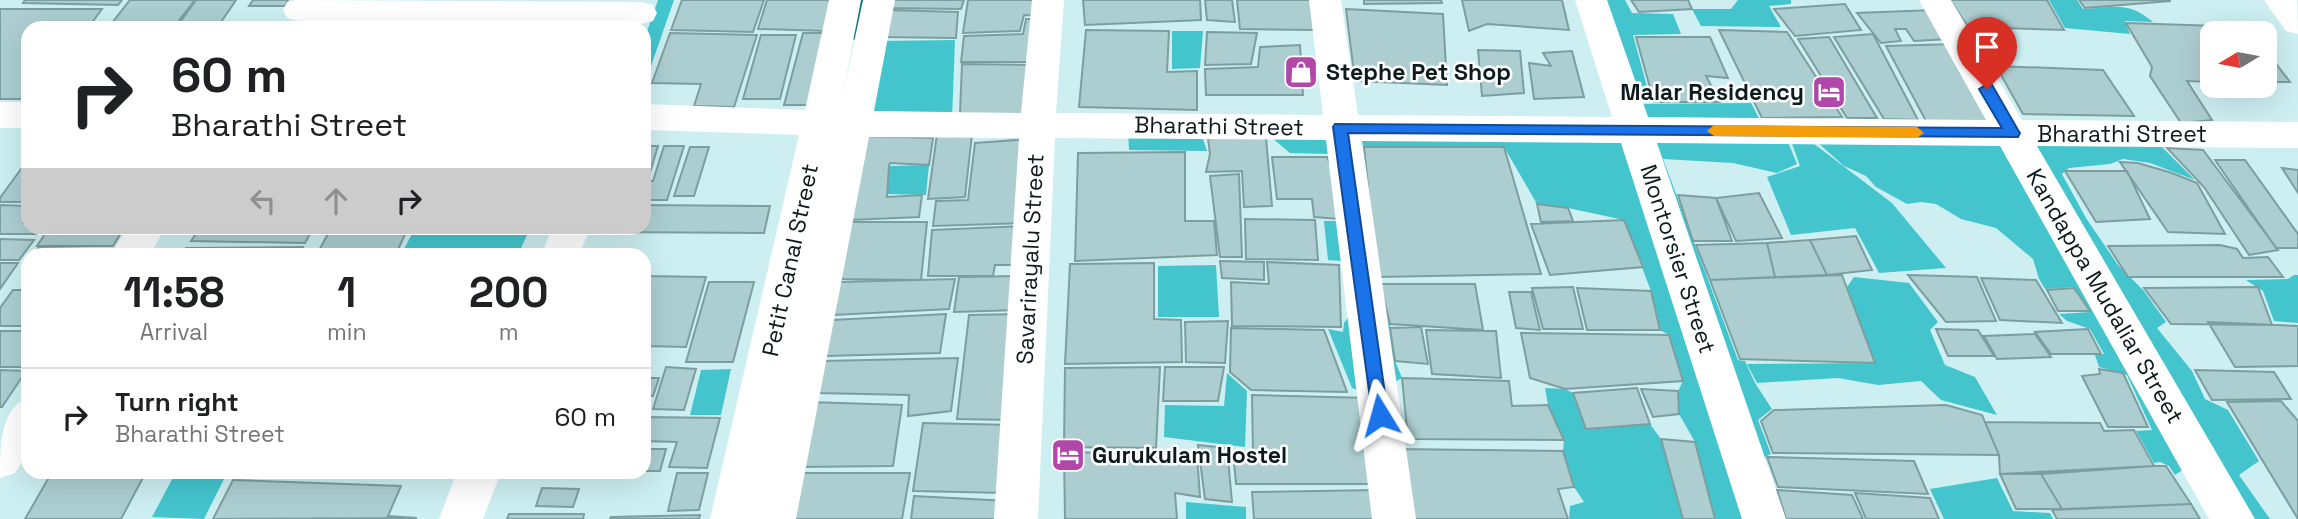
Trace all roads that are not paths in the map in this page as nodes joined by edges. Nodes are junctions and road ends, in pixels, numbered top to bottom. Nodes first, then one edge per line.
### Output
1 (845, 0) edge
2 (878, 0) edge
3 (1048, 0) edge
4 (1325, 0) edge
5 (1591, 0) edge
6 (1935, 0) edge
7 (2280, 0) edge
8 (299, 10) dead end
9 (641, 14) edge
10 (2298, 23) edge
11 (651, 117) edge
12 (837, 123) junction
13 (1038, 125) junction
14 (1340, 127) junction
15 (1635, 130) junction
16 (2012, 133) junction
17 (2298, 135) edge
18 (21, 426) edge
19 (0, 459) edge
20 (475, 479) edge
21 (461, 519) edge
22 (732, 519) edge
23 (774, 519) edge
24 (1016, 519) edge
25 (1394, 519) edge
26 (1764, 519) edge
27 (2233, 519) edge

1 - 12 street, Petit Canal Street
2 - 12 street, Petit Canal Street
3 - 13 street, Savarirayalu Street
4 - 14 street
5 - 15 street, Montorsier Street
6 - 16 street, Kandappa Mudaliar Street
7 - 10 street
8 - 9 street
11 - 12 street, Bharathi Street
12 - 13 street, Bharathi Street
12 - 22 street, Petit Canal Street
12 - 23 street, Petit Canal Street
13 - 14 street, Bharathi Street
13 - 24 street, Savarirayalu Street
14 - 15 street, Bharathi Street
14 - 25 street
15 - 16 street, Bharathi Street
15 - 26 street, Montorsier Street
16 - 17 street, Bharathi Street
16 - 27 street, Kandappa Mudaliar Street
18 - 19 street
20 - 21 street

